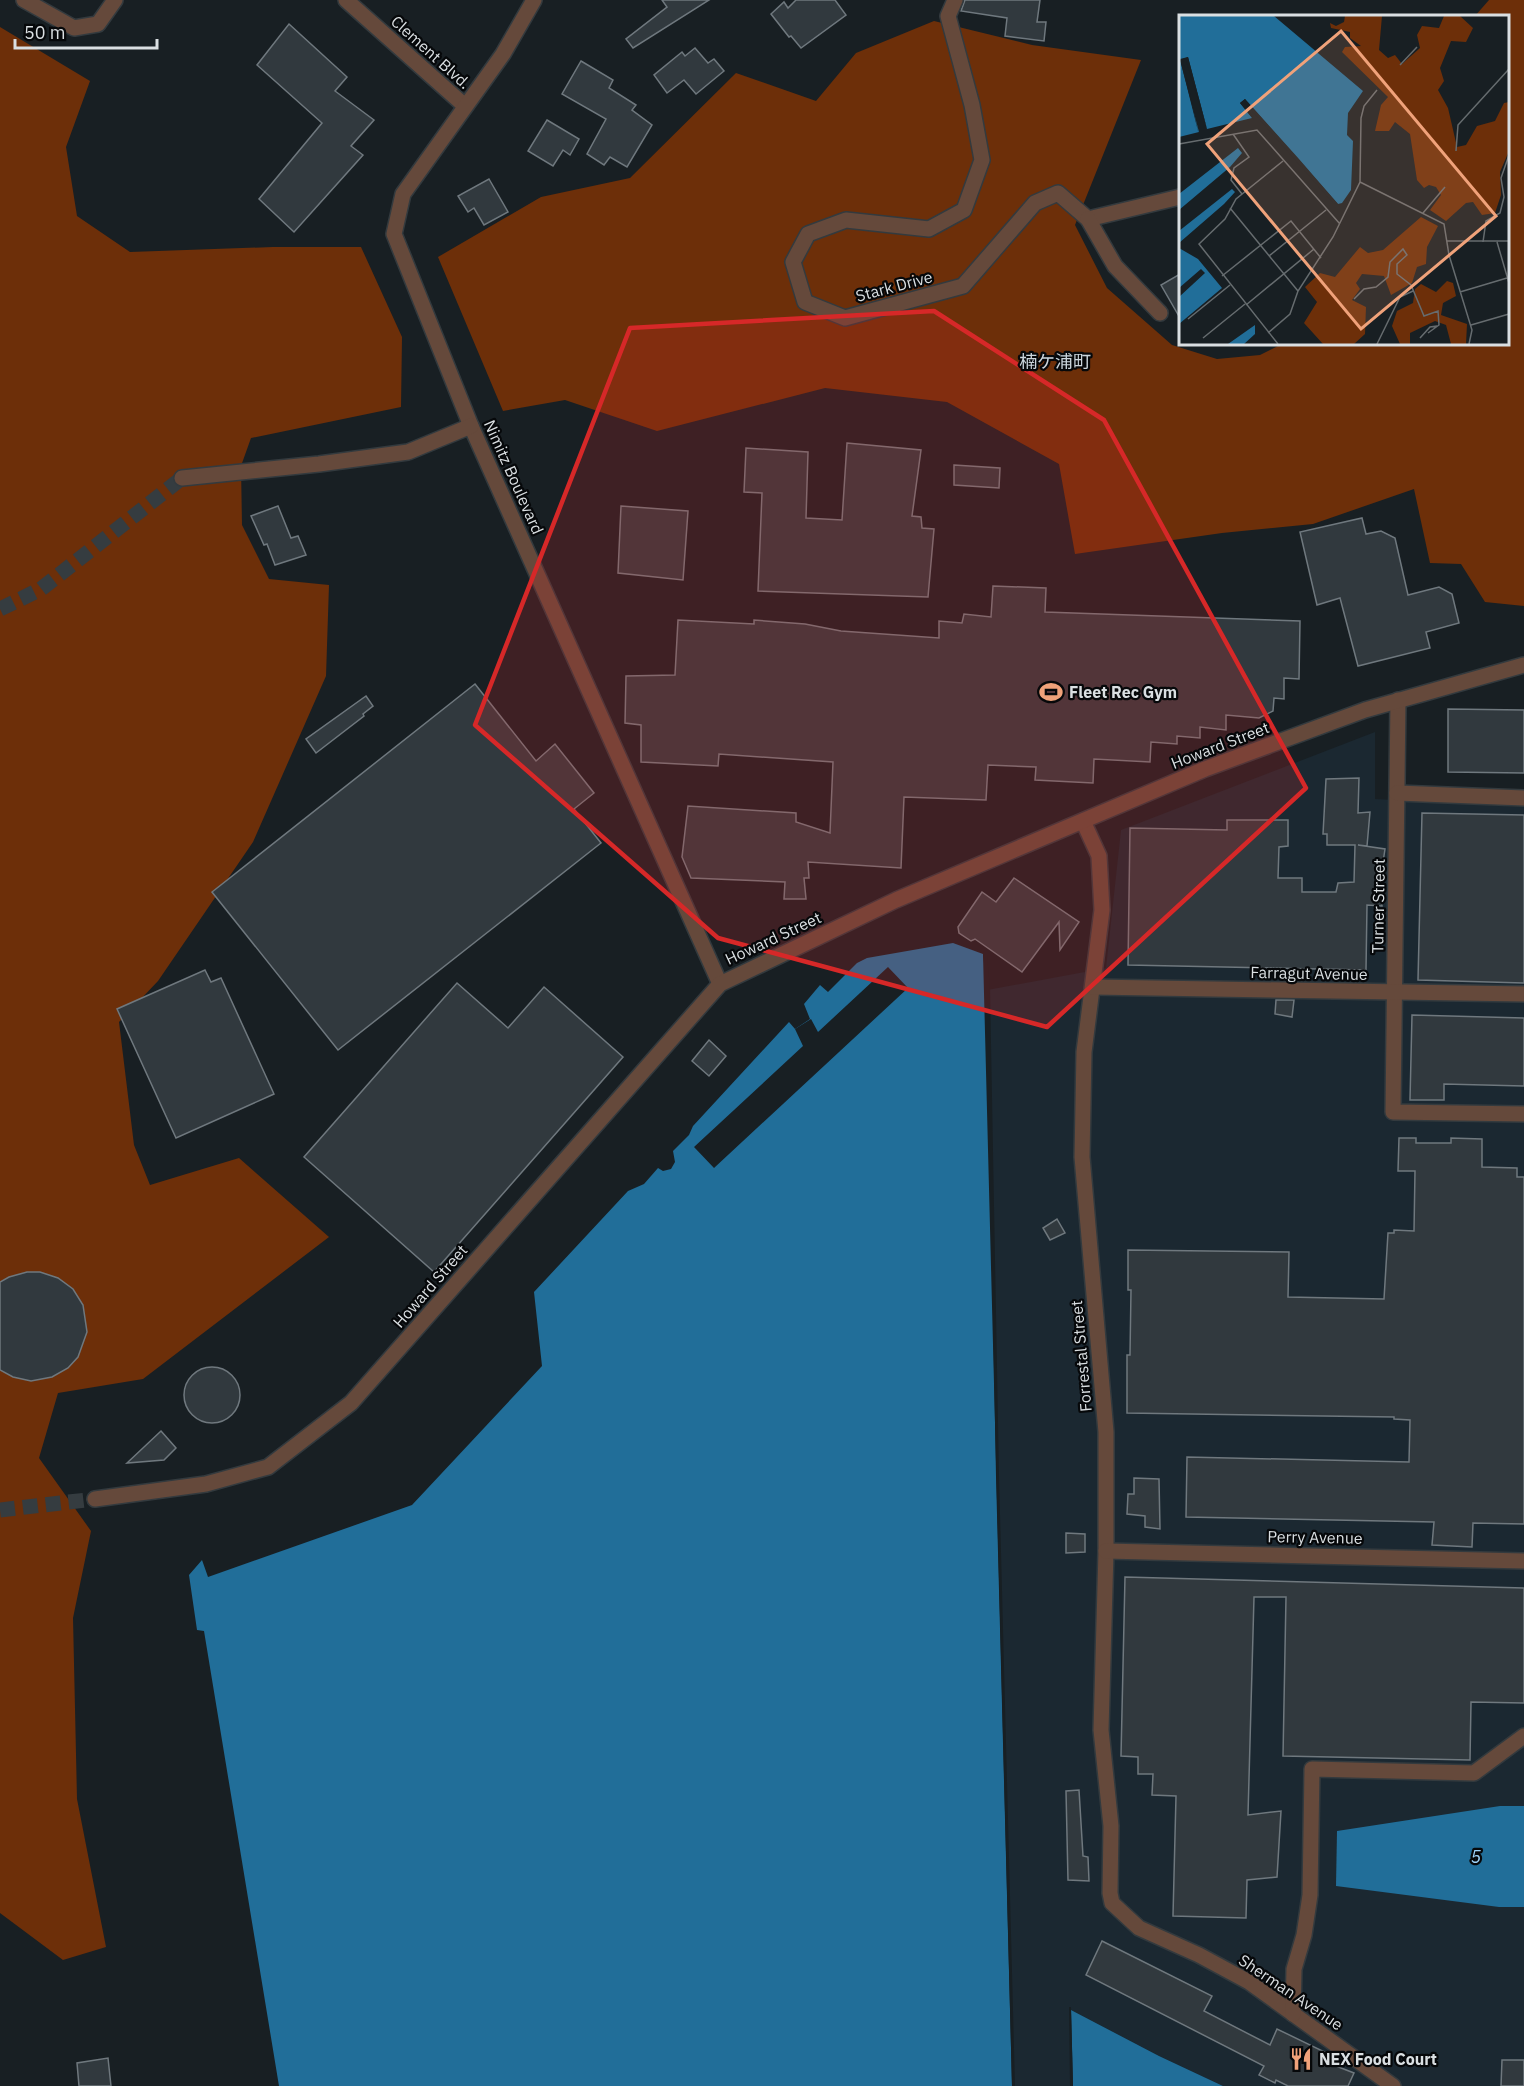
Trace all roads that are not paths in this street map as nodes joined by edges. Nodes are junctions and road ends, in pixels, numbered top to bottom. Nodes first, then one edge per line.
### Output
1 (24, 0) edge
2 (115, 0) edge
3 (346, 0) edge
4 (534, 0) edge
5 (955, 0) edge
6 (465, 106) junction
7 (1179, 197) edge
8 (1088, 219) junction
9 (1160, 313) dead end
10 (471, 426) junction
11 (182, 478) tunnel mouth
12 (1524, 665) edge
13 (1398, 700) junction
14 (1397, 793) junction
15 (1524, 798) edge
16 (1083, 821) junction
17 (720, 984) junction
18 (1093, 987) junction
19 (1395, 992) junction
20 (1524, 994) edge
21 (1524, 1114) edge
22 (95, 1498) tunnel mouth
23 (1106, 1551) junction
24 (1524, 1560) edge
25 (1524, 1736) edge
26 (1110, 1893) joint
27 (1293, 2014) junction
28 (1393, 2086) edge

1 - 2 street
3 - 6 street, Clement Blvd.
4 - 6 street, Nimitz Boulevard
5 - 8 street, Stark Drive
6 - 10 street, Nimitz Boulevard
7 - 8 street
8 - 9 street
10 - 11 street
10 - 17 street, Nimitz Boulevard
12 - 13 street, Howard Street
13 - 14 street, Turner Street
13 - 16 street, Howard Street
14 - 15 street
14 - 19 street, Turner Street
16 - 17 street, Howard Street
16 - 18 street, Forrestal Street
17 - 22 street, Howard Street
18 - 19 street, Farragut Avenue
18 - 23 street, Forrestal Street
19 - 20 street, Farragut Avenue
19 - 21 street, Turner Street
23 - 24 street, Perry Avenue
23 - 26 street, Forrestal Street
25 - 27 street
26 - 27 street, Sherman Avenue
27 - 28 street, Sherman Avenue

